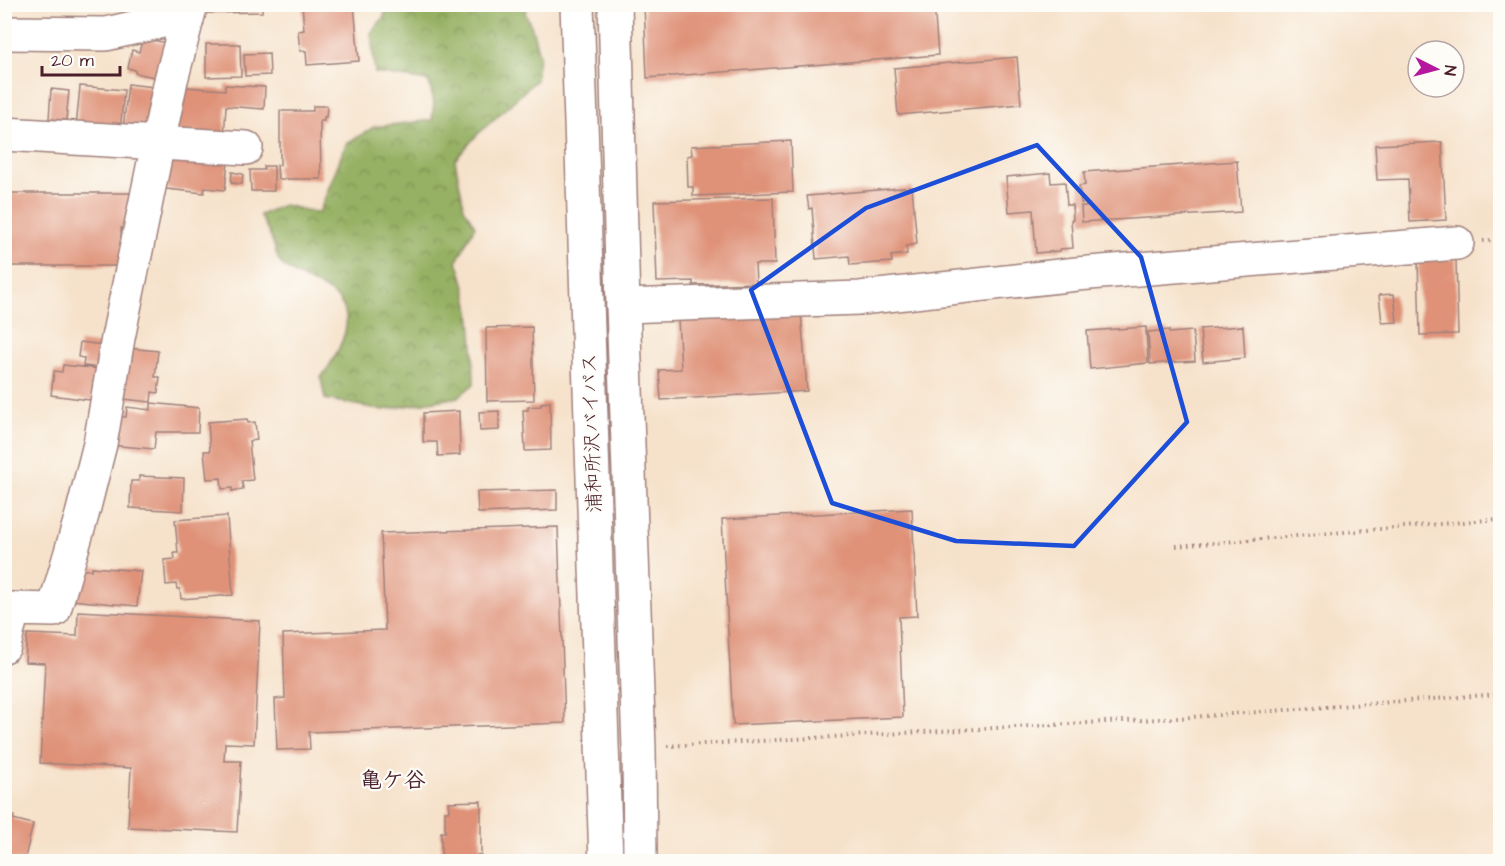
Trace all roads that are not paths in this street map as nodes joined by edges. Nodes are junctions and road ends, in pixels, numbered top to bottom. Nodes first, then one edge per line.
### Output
1 (577, 4) edge
2 (615, 4) edge
3 (189, 12) edge
4 (4, 33) edge
5 (4, 134) edge
6 (158, 143) junction
7 (246, 148) dead end
8 (1457, 243) dead end
9 (623, 306) junction
10 (4, 646) edge
11 (606, 861) edge
12 (640, 861) edge

1 - 11 main road, 浦和所沢バイパス
2 - 9 main road, 浦和所沢バイパス
3 - 4 main road
3 - 6 main road
5 - 6 main road
6 - 7 main road
6 - 10 main road
8 - 9 main road
9 - 12 main road, 浦和所沢バイパス

